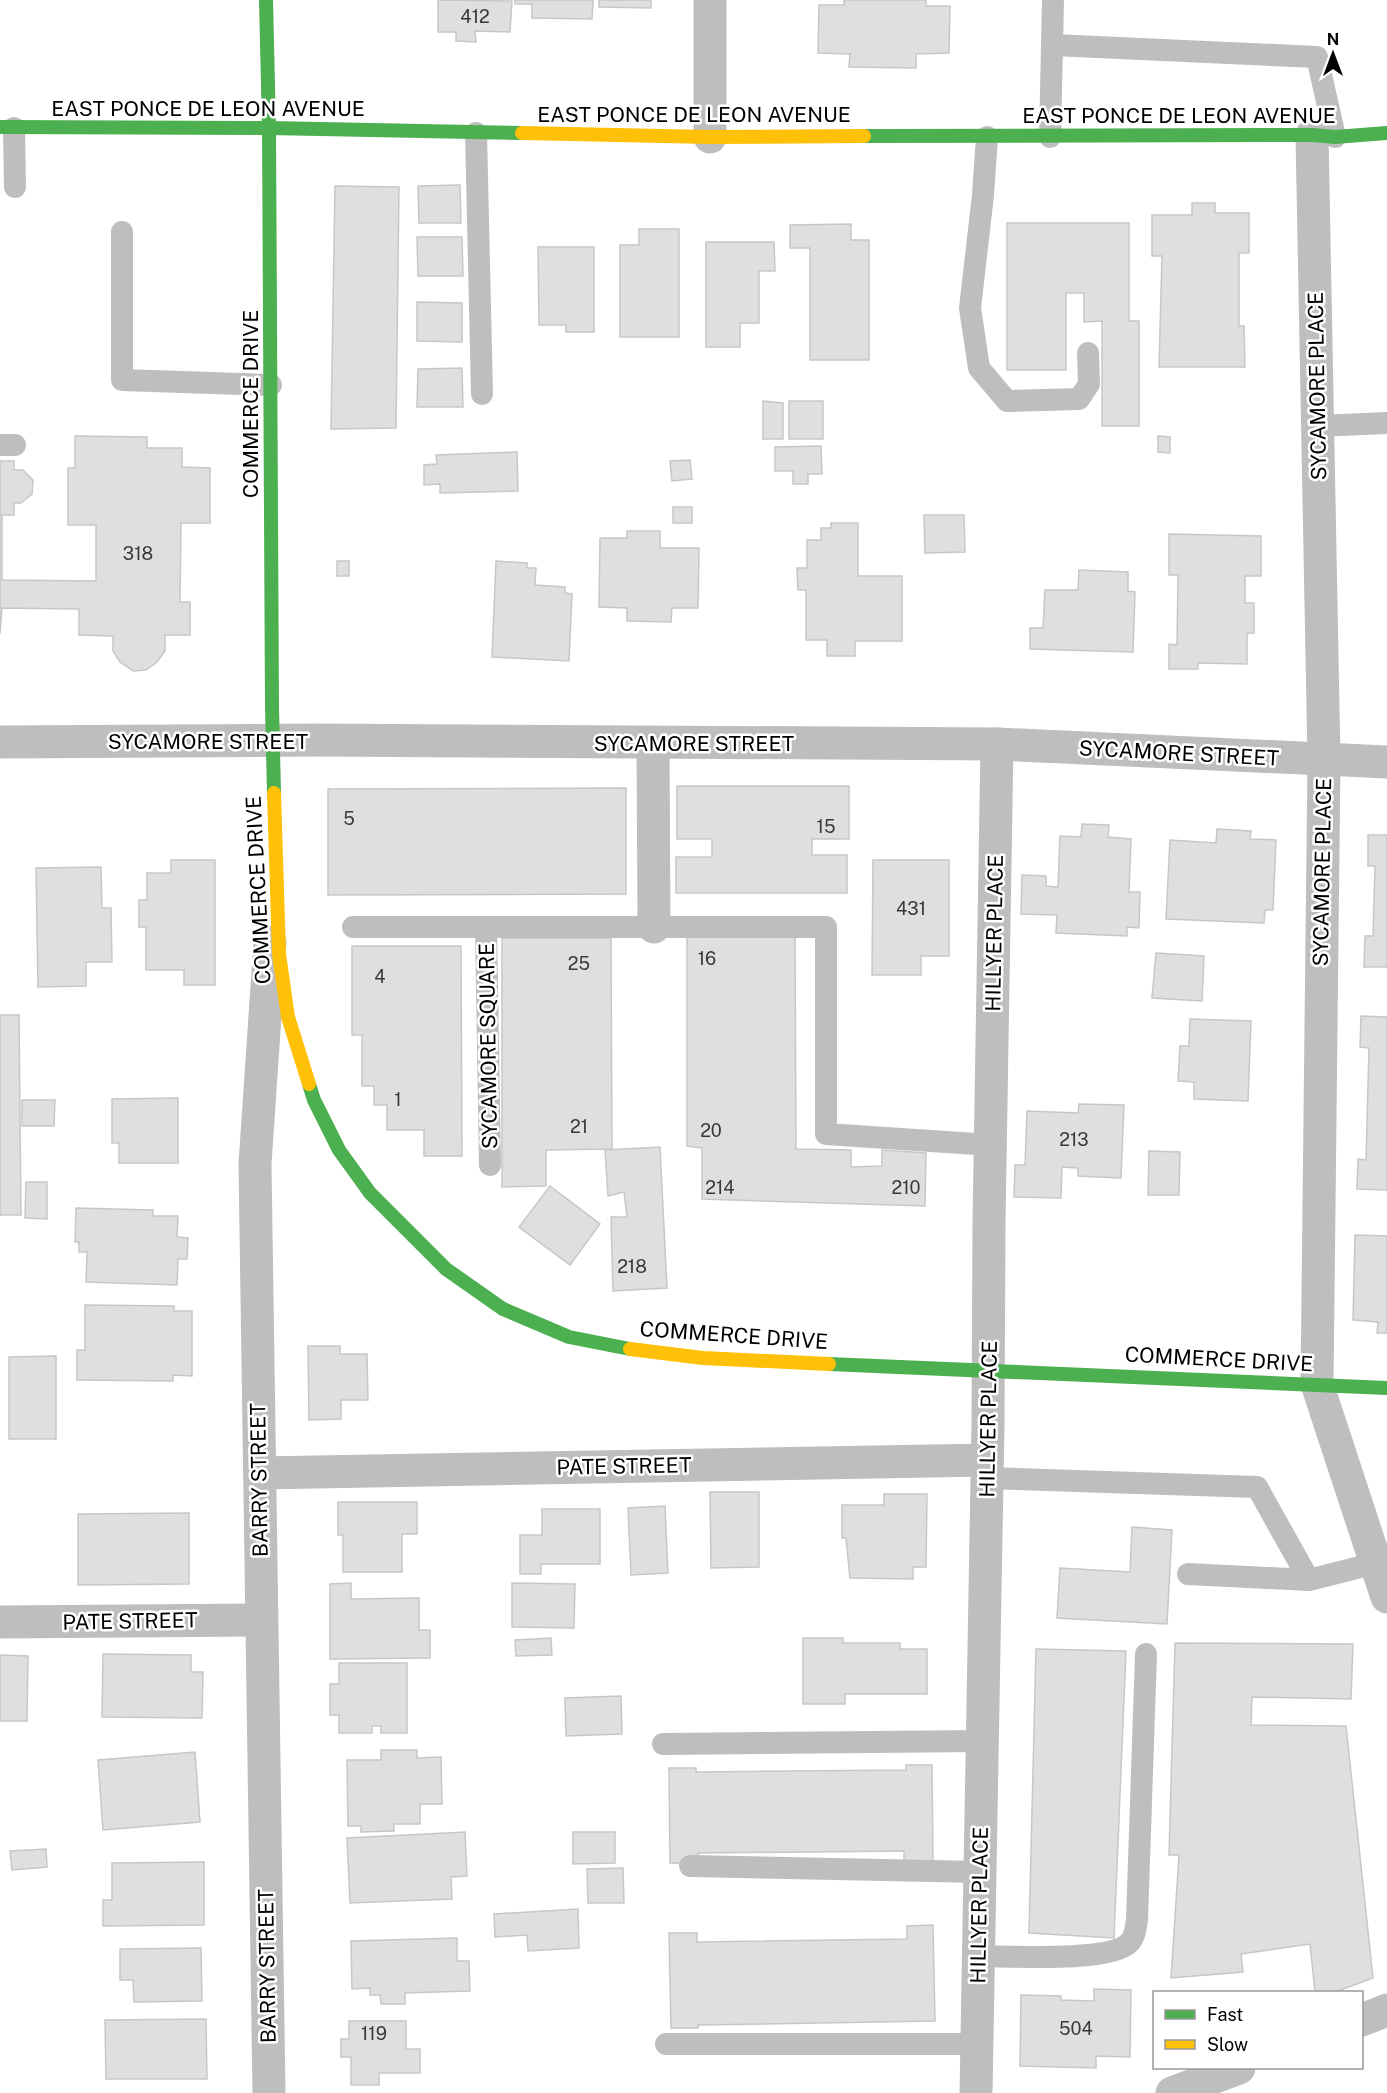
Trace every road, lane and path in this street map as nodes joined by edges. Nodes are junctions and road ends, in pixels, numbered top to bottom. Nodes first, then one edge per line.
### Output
1 (266, 0) edge
2 (710, 0) edge
3 (1053, 0) edge
4 (1053, 45) junction
5 (7, 128) edge
6 (269, 128) junction
7 (476, 133) junction
8 (1387, 133) edge
9 (1324, 136) junction
10 (710, 137) junction
11 (987, 137) junction
12 (1050, 137) junction
13 (15, 187) dead end
14 (122, 232) dead end
15 (1088, 352) dead end
16 (271, 385) junction
17 (482, 394) dead end
18 (1387, 423) edge
19 (1318, 426) junction
20 (274, 740) junction
21 (0, 742) edge
22 (653, 742) junction
23 (997, 744) junction
24 (1324, 760) junction
25 (1387, 762) edge
26 (275, 868) junction
27 (353, 927) dead end
28 (486, 927) junction
29 (654, 927) junction
30 (992, 1145) junction
31 (490, 1165) dead end
32 (989, 1370) junction
33 (1317, 1384) junction
34 (1387, 1388) edge
35 (987, 1469) junction
36 (260, 1473) junction
37 (1376, 1563) junction
38 (1188, 1574) dead end
39 (1309, 1580) junction
40 (1387, 1597) edge
41 (261, 1620) junction
42 (0, 1622) edge
43 (1146, 1654) dead end
44 (982, 1741) junction
45 (663, 1744) dead end
46 (690, 1866) dead end
47 (980, 1872) junction
48 (979, 1956) junction
49 (1387, 2010) edge
50 (1363, 2020) edge
51 (666, 2044) dead end
52 (976, 2044) junction
53 (1234, 2069) edge
54 (269, 2093) edge
55 (976, 2093) edge
56 (1172, 2093) edge

1 - 6 main road, COMMERCE DRIVE
2 - 10 street
3 - 4 lane
4 - 9 lane
4 - 12 lane
5 - 6 main road, EAST PONCE DE LEON AVENUE
5 - 13 lane
6 - 7 main road, EAST PONCE DE LEON AVENUE
6 - 16 main road, COMMERCE DRIVE
7 - 10 main road, EAST PONCE DE LEON AVENUE
7 - 17 lane
8 - 9 main road, EAST PONCE DE LEON AVENUE
9 - 12 main road, EAST PONCE DE LEON AVENUE
9 - 19 street, SYCAMORE PLACE
10 - 11 main road, EAST PONCE DE LEON AVENUE
11 - 12 main road, EAST PONCE DE LEON AVENUE
11 - 15 lane
14 - 16 lane
16 - 20 main road, COMMERCE DRIVE
18 - 19 lane
19 - 24 street, SYCAMORE PLACE
20 - 21 street, SYCAMORE STREET
20 - 22 street, SYCAMORE STREET
20 - 26 main road, COMMERCE DRIVE
22 - 23 street, SYCAMORE STREET
22 - 29 street
23 - 24 street, SYCAMORE STREET
23 - 30 street, HILLYER PLACE
24 - 25 street, SYCAMORE STREET
24 - 33 street, SYCAMORE PLACE
26 - 32 main road, COMMERCE DRIVE
26 - 36 street, BARRY STREET
27 - 28 lane, SYCAMORE SQUARE
28 - 29 lane, SYCAMORE SQUARE
28 - 31 lane, SYCAMORE SQUARE
29 - 30 lane, SYCAMORE SQUARE
30 - 32 street, HILLYER PLACE
32 - 33 main road, COMMERCE DRIVE
32 - 35 street, HILLYER PLACE
33 - 34 main road, COMMERCE DRIVE
33 - 37 street, SYCAMORE PLACE
35 - 36 street, PATE STREET
35 - 39 lane
35 - 44 street, HILLYER PLACE
36 - 41 street, BARRY STREET
37 - 39 lane
37 - 40 street, SYCAMORE PLACE
38 - 39 lane
41 - 42 street, PATE STREET
41 - 54 street, BARRY STREET
43 - 48 lane
44 - 45 lane
44 - 47 street, HILLYER PLACE
46 - 47 lane
47 - 48 street, HILLYER PLACE
48 - 52 street, HILLYER PLACE
49 - 50 street
51 - 52 lane
52 - 55 street, HILLYER PLACE
53 - 56 street

